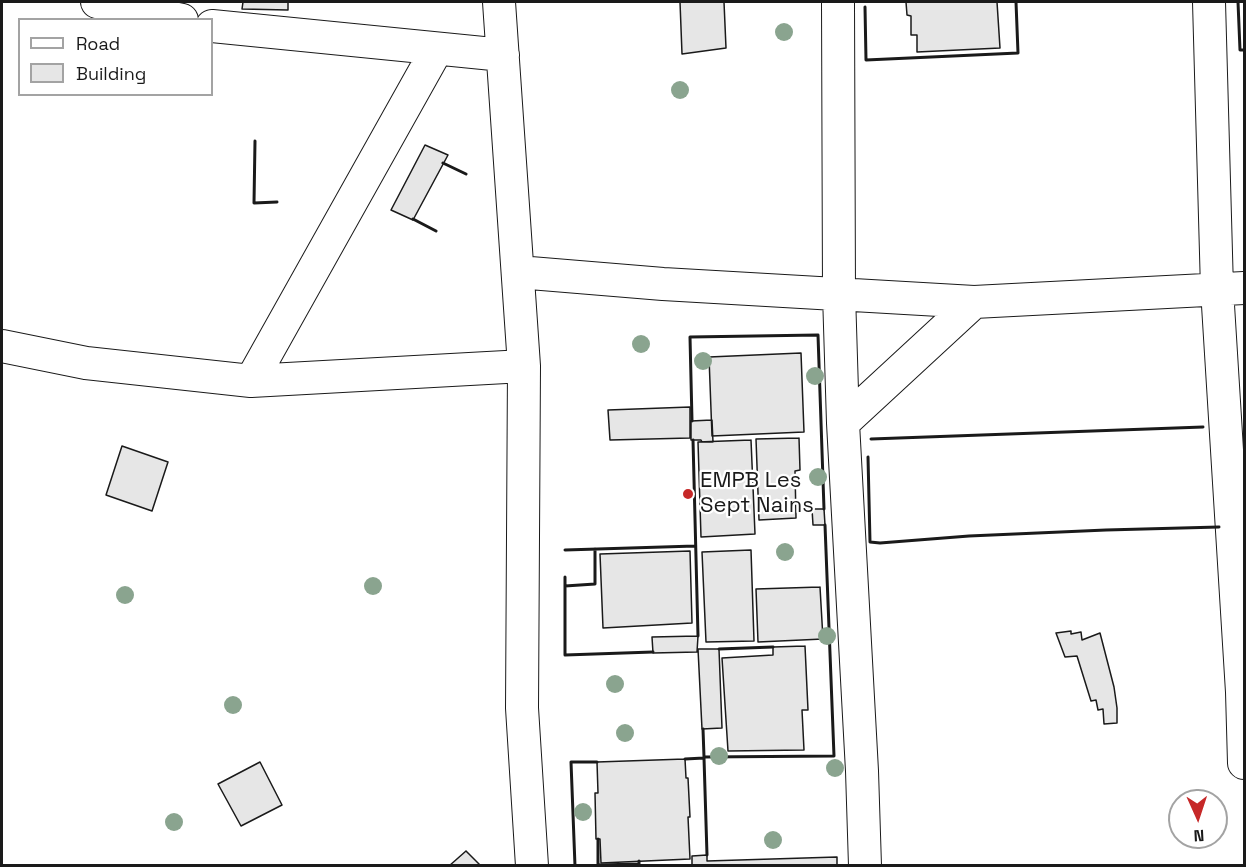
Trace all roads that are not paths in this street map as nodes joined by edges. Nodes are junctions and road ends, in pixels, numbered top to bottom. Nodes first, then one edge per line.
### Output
1 (97, 2) edge
2 (500, 2) edge
3 (838, 2) edge
4 (1209, 2) edge
5 (173, 18) edge
6 (213, 26) edge
7 (437, 49) junction
8 (503, 55) junction
9 (518, 272) junction
10 (1231, 289) edge
11 (839, 294) junction
12 (974, 302) junction
13 (2, 346) edge
14 (524, 366) junction
15 (251, 381) junction
16 (843, 423) junction
17 (1245, 763) edge
18 (532, 866) edge
19 (865, 866) edge

1 - 5 street
2 - 8 street
3 - 11 street
4 - 10 street
6 - 7 street
7 - 8 street
7 - 15 street
8 - 9 street
9 - 11 street
9 - 14 street
10 - 12 street
10 - 17 street
11 - 12 street
11 - 16 street
12 - 16 street
13 - 15 street
14 - 15 street
14 - 18 street
16 - 19 street

